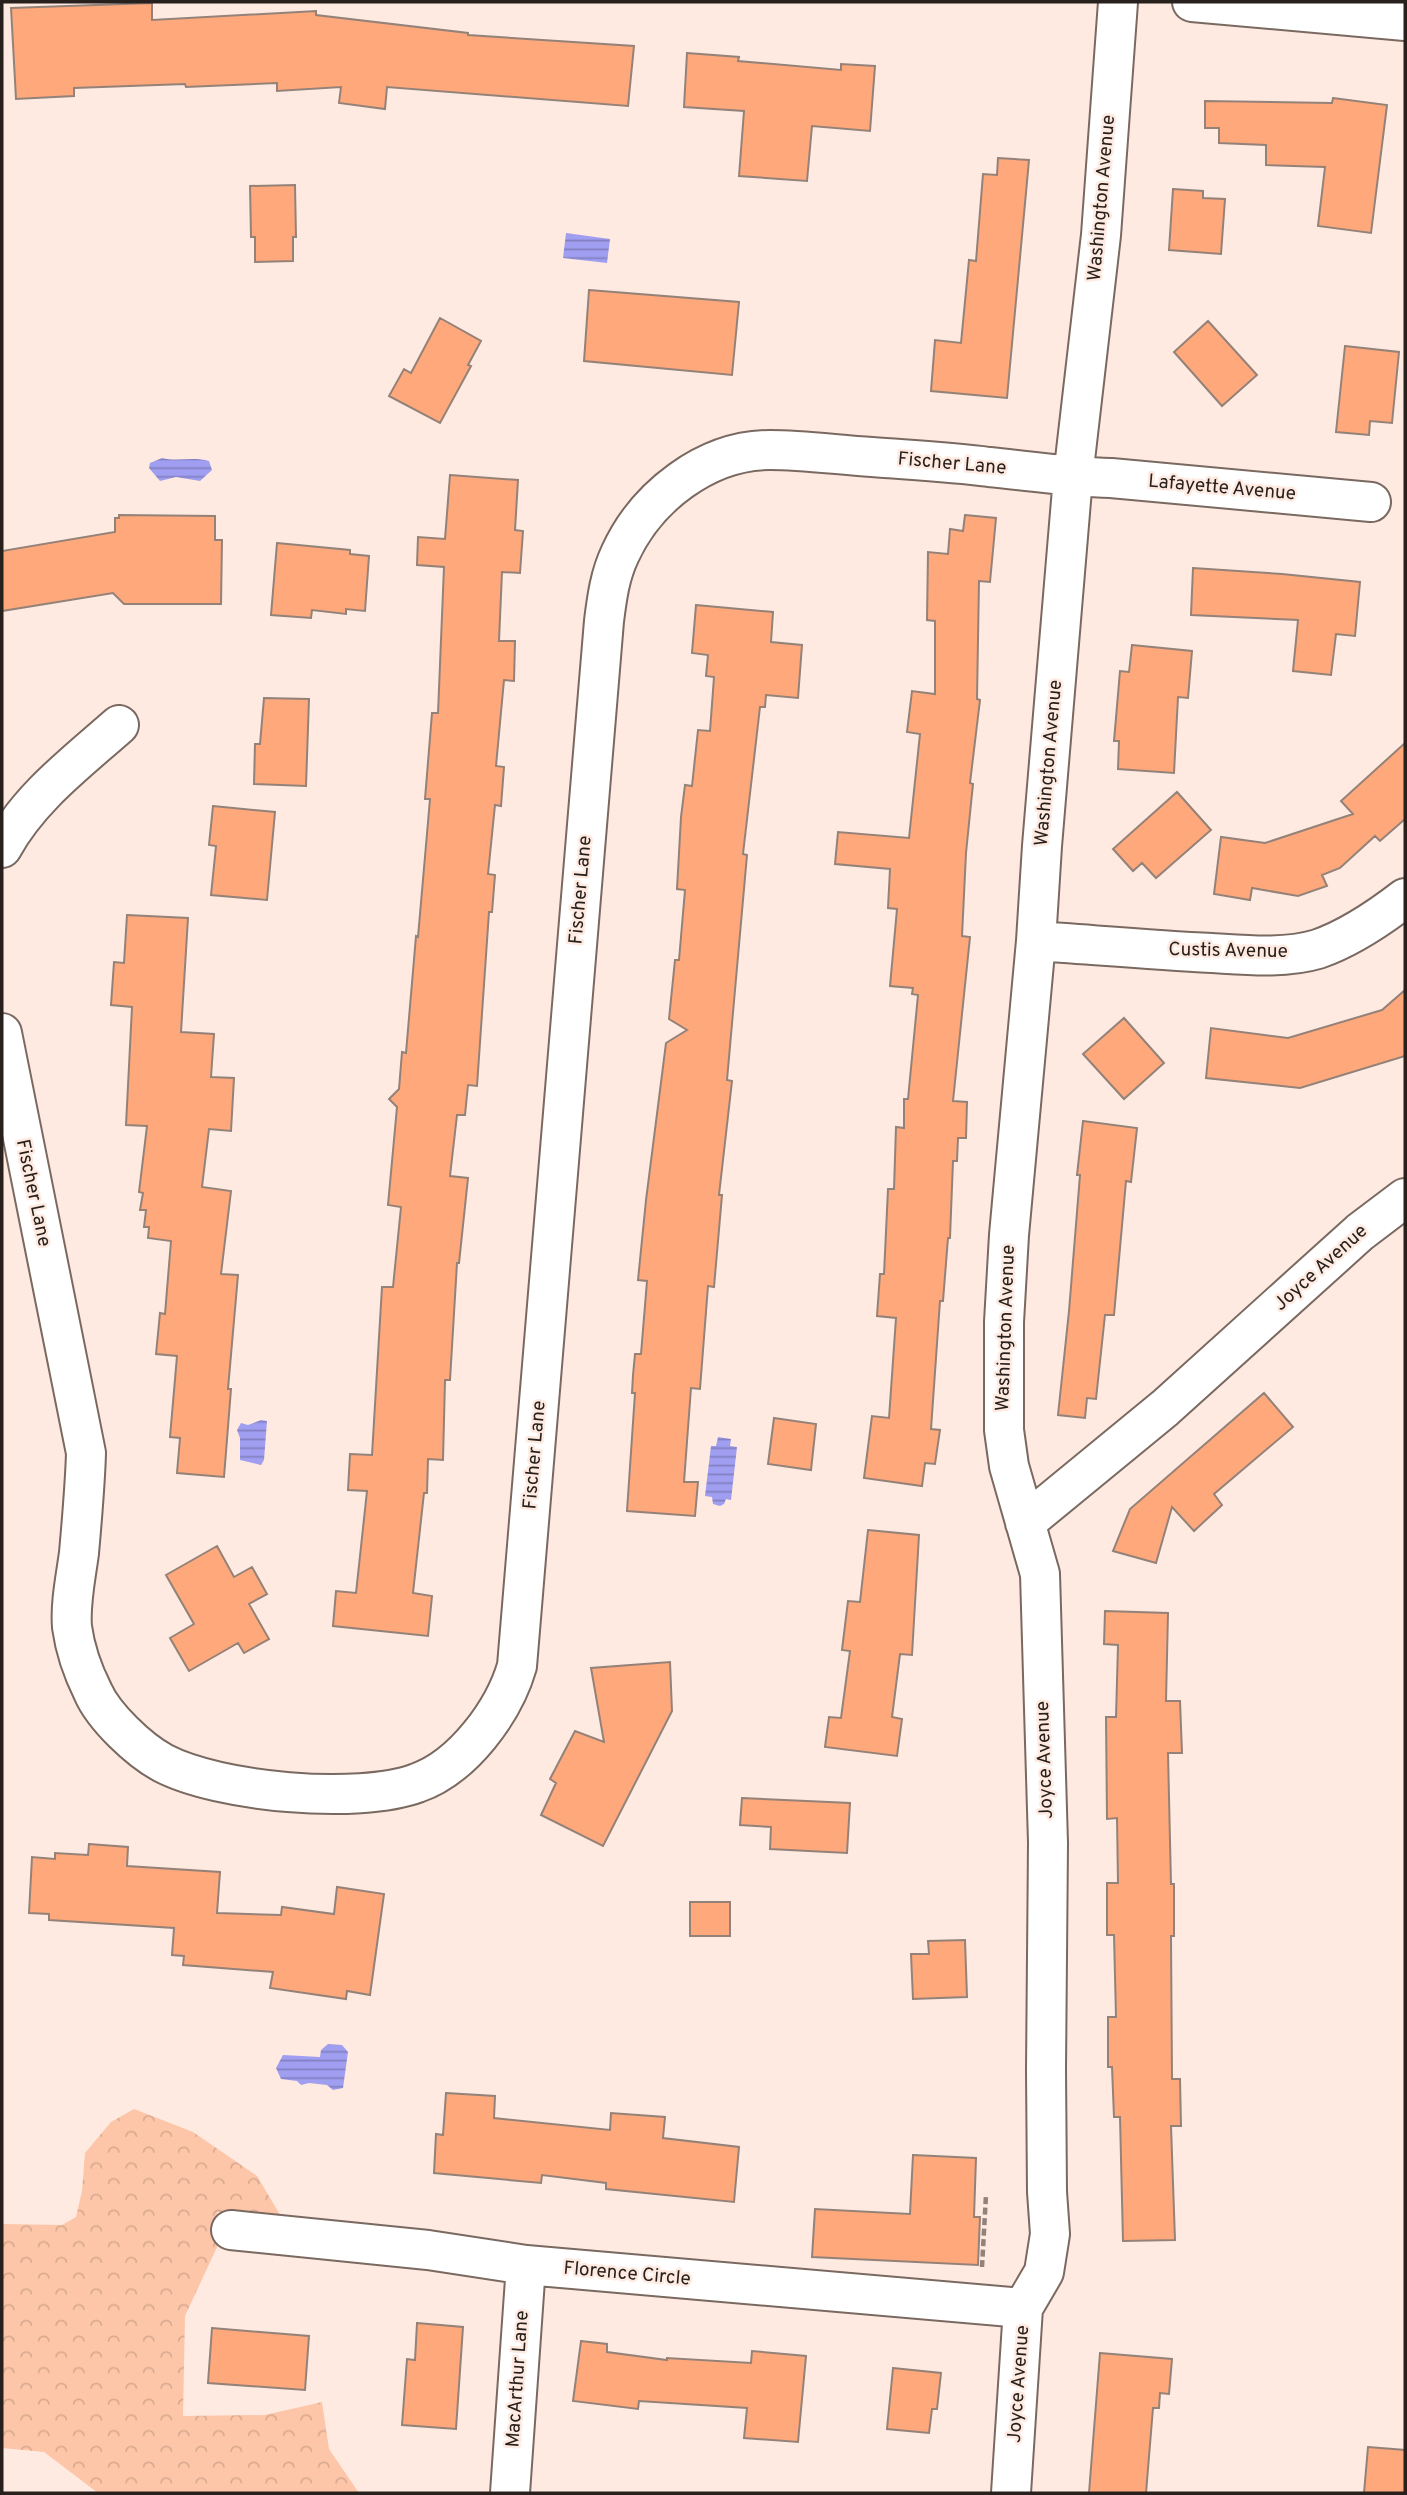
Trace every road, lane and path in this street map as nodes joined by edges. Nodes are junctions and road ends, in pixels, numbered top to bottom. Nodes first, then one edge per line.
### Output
1 (1118, 2) edge
2 (1192, 2) edge
3 (1405, 21) edge
4 (1073, 477) junction
5 (1371, 502) dead end
6 (119, 725) dead end
7 (2, 848) edge
8 (1405, 898) edge
9 (1036, 941) junction
10 (2, 1033) edge
11 (1405, 1198) edge
12 (1025, 1523) junction
13 (986, 2194) dead end
14 (231, 2230) dead end
15 (526, 2265) junction
16 (970, 2269) dead end
17 (1024, 2308) junction
18 (510, 2493) edge
19 (1011, 2493) edge

1 - 4 street, Washington Avenue
2 - 3 street
4 - 5 street, Lafayette Avenue
4 - 9 street, Washington Avenue
4 - 10 street, Fischer Lane
6 - 7 street
8 - 9 street, Custis Avenue
9 - 12 street, Washington Avenue
11 - 12 street, Joyce Avenue
12 - 17 street, Joyce Avenue
13 - 16 path
14 - 15 street, Florence Circle
15 - 17 street, Florence Circle
15 - 18 street, MacArthur Lane
17 - 19 street, Joyce Avenue

